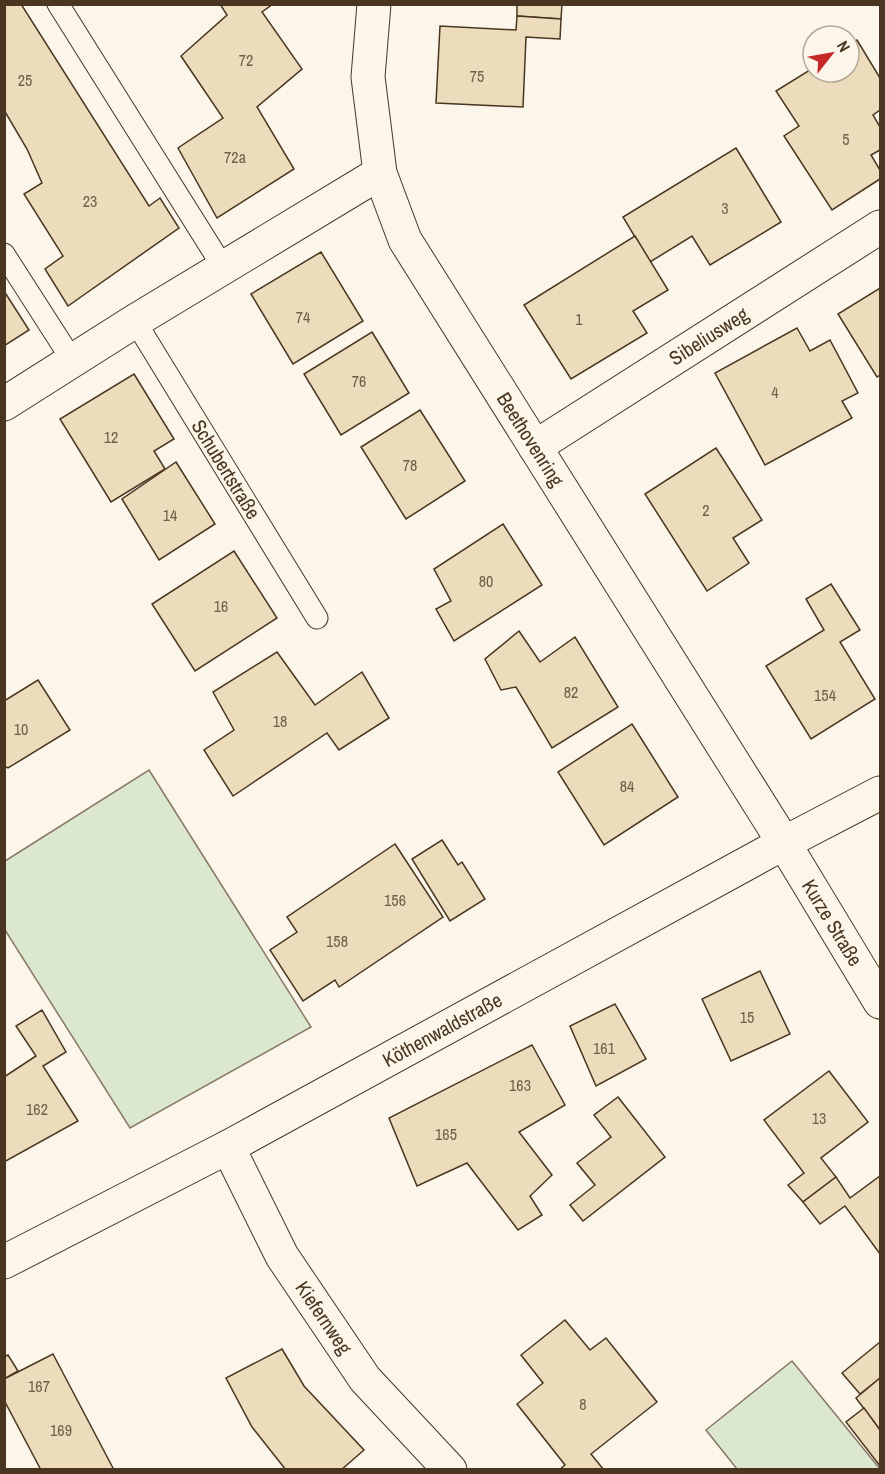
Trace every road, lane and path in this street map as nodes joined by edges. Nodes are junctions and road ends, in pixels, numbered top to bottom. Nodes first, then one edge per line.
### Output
1 (58, 4) edge
2 (374, 4) edge
3 (380, 173) junction
4 (880, 227) edge
5 (4, 254) edge
6 (223, 267) junction
7 (135, 321) junction
8 (72, 360) junction
9 (4, 404) edge
10 (535, 447) junction
11 (317, 618) dead end
12 (880, 793) edge
13 (784, 843) junction
14 (880, 1002) edge
15 (228, 1147) junction
16 (4, 1262) edge
17 (450, 1470) edge

1 - 6 lane
2 - 3 street, Beethovenring
3 - 6 street
3 - 10 street, Beethovenring
4 - 10 street, Sibeliusweg
5 - 8 lane
6 - 7 street
7 - 8 street
7 - 11 lane, Schubertstraße
8 - 9 street
10 - 13 street, Beethovenring
12 - 13 street, Köthenwaldstraße
13 - 14 street, Kurze Straße
13 - 15 street, Köthenwaldstraße
15 - 16 street, Köthenwaldstraße
15 - 17 street, Kiefernweg

